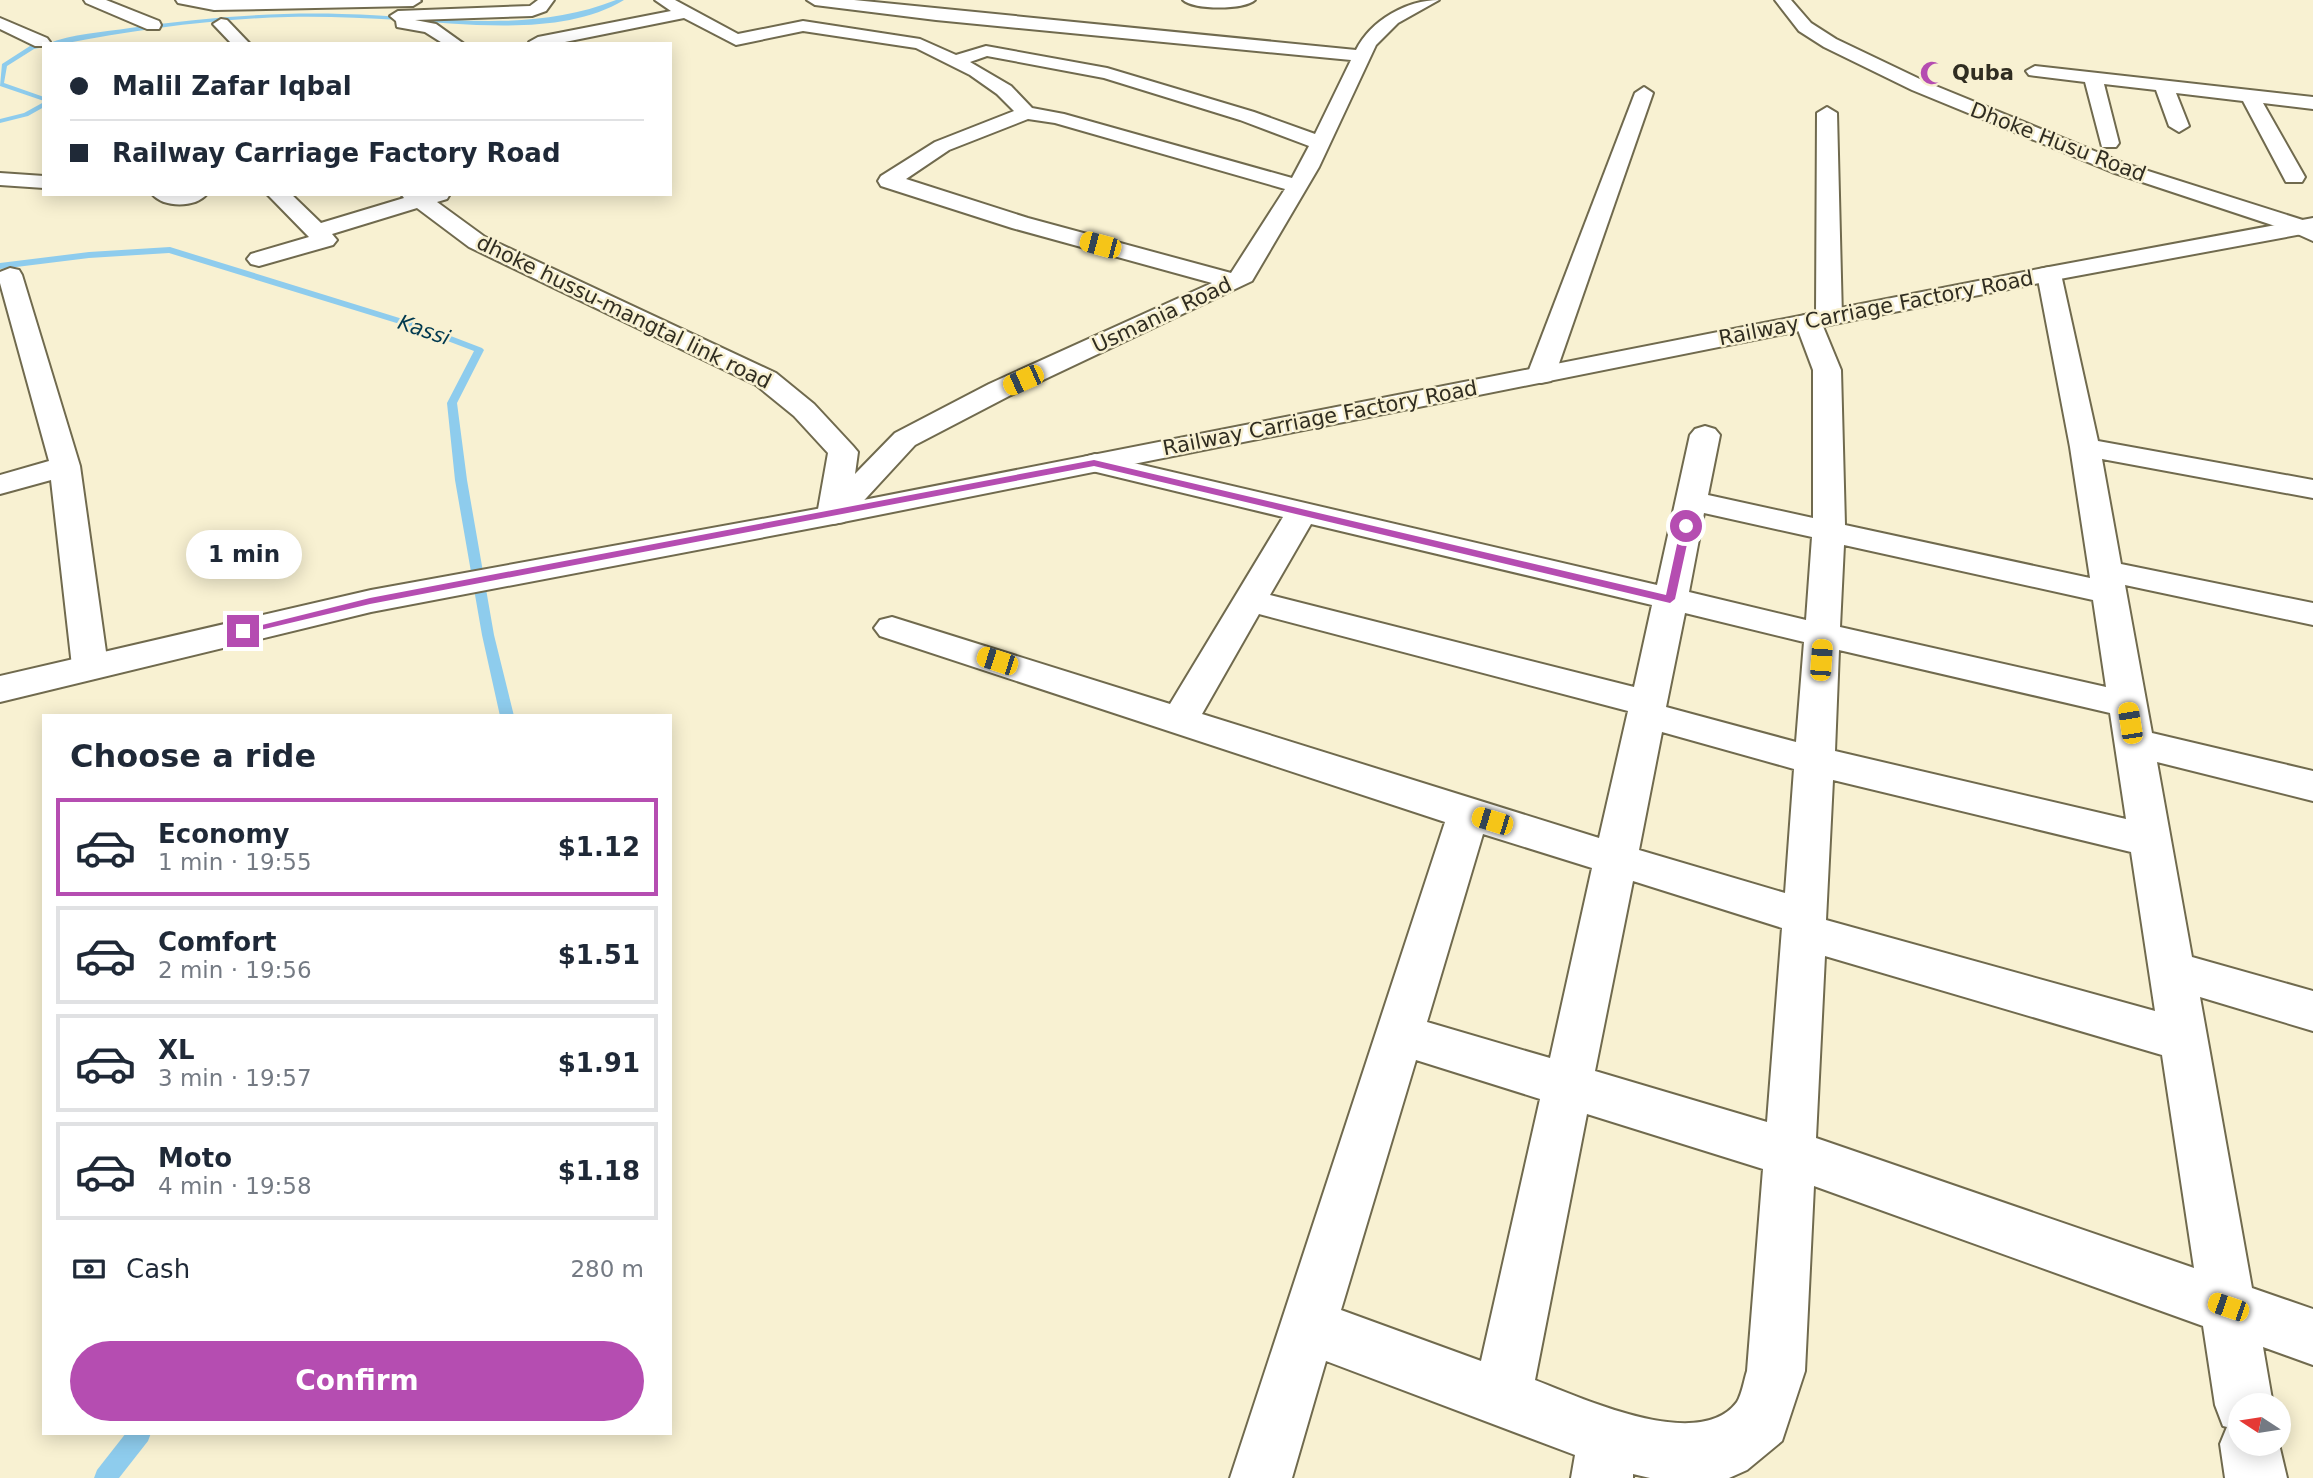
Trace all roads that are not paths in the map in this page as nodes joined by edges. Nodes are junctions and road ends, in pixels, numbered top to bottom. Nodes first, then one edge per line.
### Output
1 (92, 0) edge
2 (184, 0) edge
3 (413, 0) edge
4 (546, 0) edge
5 (663, 0) edge
6 (815, 0) edge
7 (1191, 0) edge
8 (1247, 0) edge
9 (1431, 0) edge
10 (1783, 0) edge
11 (146, 3) dead end
12 (121, 10) junction
13 (685, 13) junction
14 (396, 19) junction
15 (0, 23) edge
16 (221, 24) dead end
17 (153, 25) dead end
18 (41, 41) dead end
19 (241, 42) edge
20 (453, 42) edge
21 (542, 42) edge
22 (1362, 56) junction
23 (954, 61) junction
24 (2035, 71) dead end
25 (2093, 78) junction
26 (2164, 86) junction
27 (1644, 93) dead end
28 (2250, 96) junction
29 (2313, 103) edge
30 (1026, 113) junction
31 (1827, 113) dead end
32 (2179, 126) dead end
33 (1321, 143) junction
34 (2109, 143) dead end
35 (2294, 177) dead end
36 (0, 179) edge
37 (42, 181) edge
38 (1298, 186) junction
39 (169, 196) edge
40 (189, 196) edge
41 (280, 196) edge
42 (424, 196) edge
43 (2309, 229) edge
44 (315, 232) junction
45 (259, 259) dead end
46 (2049, 274) junction
47 (10, 275) dead end
48 (1233, 281) junction
49 (1818, 320) junction
50 (1541, 375) junction
51 (1705, 435) dead end
52 (2085, 446) junction
53 (1094, 463) junction
54 (65, 466) junction
55 (0, 485) edge
56 (2313, 489) edge
57 (1691, 501) junction
58 (1301, 512) junction
59 (833, 514) junction
60 (1829, 531) junction
61 (2107, 582) junction
62 (1670, 599) junction
63 (1249, 601) junction
64 (2313, 614) edge
65 (892, 628) dead end
66 (1823, 635) junction
67 (90, 666) junction
68 (0, 689) edge
69 (1647, 709) junction
70 (1180, 720) junction
71 (2130, 723) junction
72 (1815, 761) junction
73 (2313, 786) edge
74 (1468, 814) junction
75 (2151, 841) junction
76 (1616, 859) junction
77 (1804, 924) junction
78 (2172, 970) junction
79 (2313, 1011) edge
80 (1399, 1034) junction
81 (2183, 1040) junction
82 (1566, 1086) junction
83 (1789, 1153) junction
84 (2228, 1307) junction
85 (1308, 1326) junction
86 (2313, 1337) edge
87 (2242, 1393) edge
88 (1502, 1399) junction
89 (2252, 1456) edge
90 (1605, 1458) edge
91 (1261, 1478) edge
92 (2256, 1478) edge

1 - 12 street
2 - 3 street
3 - 14 street
4 - 14 street
5 - 13 street
6 - 22 street
7 - 8 street
9 - 22 street, Usmania Road
10 - 43 street, Dhoke Husu Road
11 - 12 street
12 - 17 street
13 - 21 street
13 - 23 street
14 - 20 street
15 - 18 street
16 - 19 street
22 - 33 street, Usmania Road
23 - 30 street
23 - 33 street
24 - 25 street
25 - 26 street
25 - 34 street
26 - 28 street
26 - 32 street
27 - 50 street
28 - 29 street
28 - 35 street
30 - 38 street
30 - 48 street
31 - 49 street
33 - 38 street, Usmania Road
36 - 37 street
38 - 48 street, Usmania Road
39 - 40 street
41 - 44 street
42 - 44 street
42 - 59 street, dhoke hussu-mangtal link road
43 - 46 street, Railway Carriage Factory Road
44 - 45 street
46 - 49 street, Railway Carriage Factory Road
46 - 52 street
47 - 54 street
48 - 59 street, Usmania Road
49 - 50 street, Railway Carriage Factory Road
49 - 60 street
50 - 53 street, Railway Carriage Factory Road
51 - 57 street
52 - 56 street
52 - 61 street
53 - 58 street
53 - 59 street, Railway Carriage Factory Road
54 - 55 street
54 - 67 street
57 - 60 street
57 - 62 street
58 - 62 street
58 - 63 street
59 - 67 street, Railway Carriage Factory Road
60 - 61 street
60 - 66 street
61 - 64 street
61 - 71 street
62 - 66 street
62 - 69 street
63 - 69 street
63 - 70 street
65 - 70 street
66 - 71 street
66 - 72 street
67 - 68 street, Railway Carriage Factory Road
69 - 72 street
69 - 76 street
70 - 74 street
71 - 73 street
71 - 75 street
72 - 75 street
72 - 77 street
74 - 76 street
74 - 80 street
75 - 78 street
76 - 77 street
76 - 82 street
77 - 81 street
77 - 83 street
78 - 79 street
78 - 81 street
80 - 82 street
80 - 85 street
81 - 84 street
82 - 83 street
82 - 88 street
83 - 84 street
83 - 90 street
84 - 86 street
84 - 87 street
85 - 88 street
85 - 91 street
88 - 90 street
89 - 92 street

